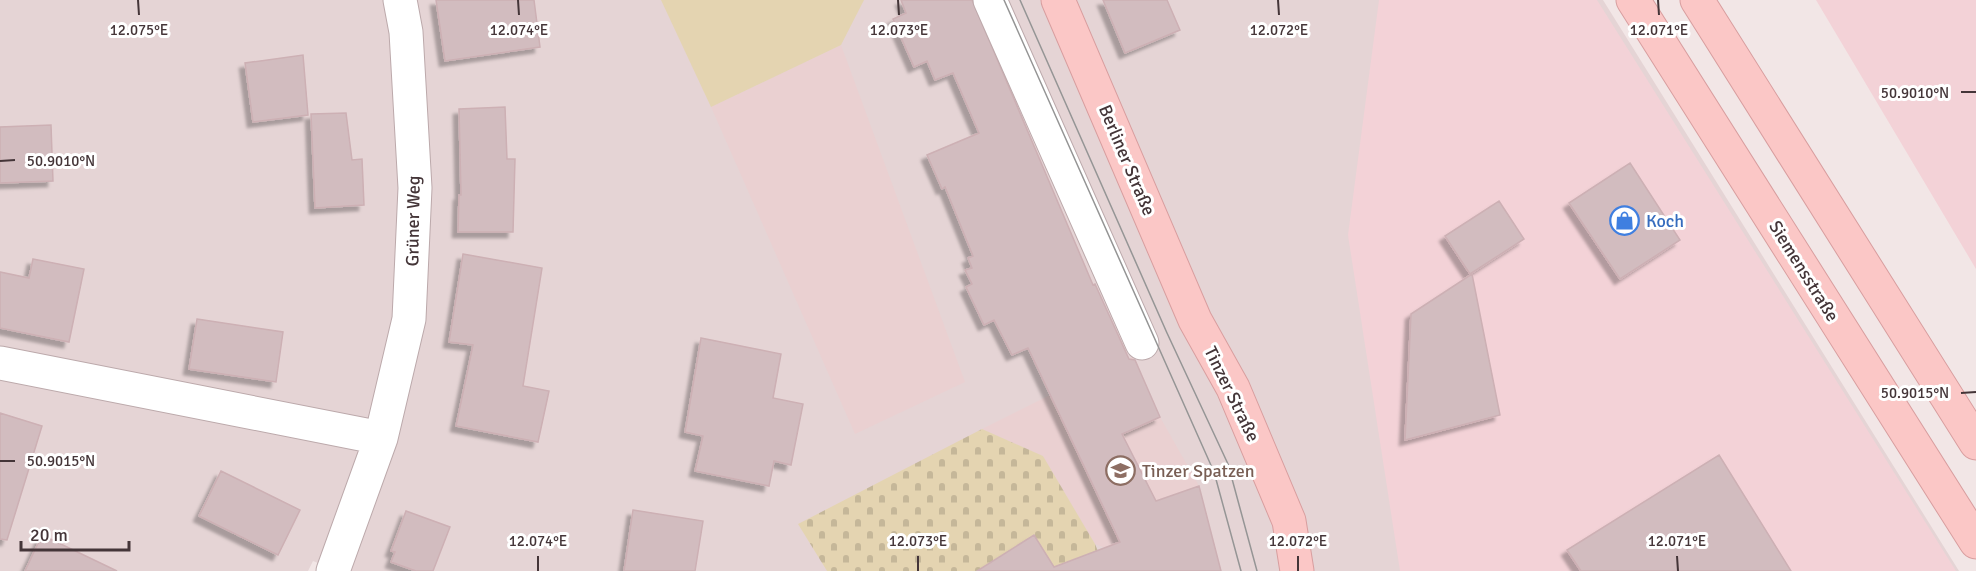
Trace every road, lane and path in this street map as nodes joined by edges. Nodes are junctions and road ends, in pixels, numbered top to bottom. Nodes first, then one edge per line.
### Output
1 (400, 0) edge
2 (990, 0) edge
3 (1058, 0) edge
4 (1633, 0) edge
5 (1697, 0) edge
6 (1196, 320) joint
7 (1142, 343) dead end
8 (0, 363) edge
9 (381, 438) junction
10 (1976, 443) edge
11 (1976, 542) edge
12 (333, 571) edge
13 (1297, 571) edge

1 - 9 street, Grüner Weg
2 - 7 street
3 - 6 main road, Berliner Straße
4 - 11 main road, Siemensstraße
5 - 10 main road
6 - 13 main road, Tinzer Straße
8 - 9 street
9 - 12 street, Grüner Weg

